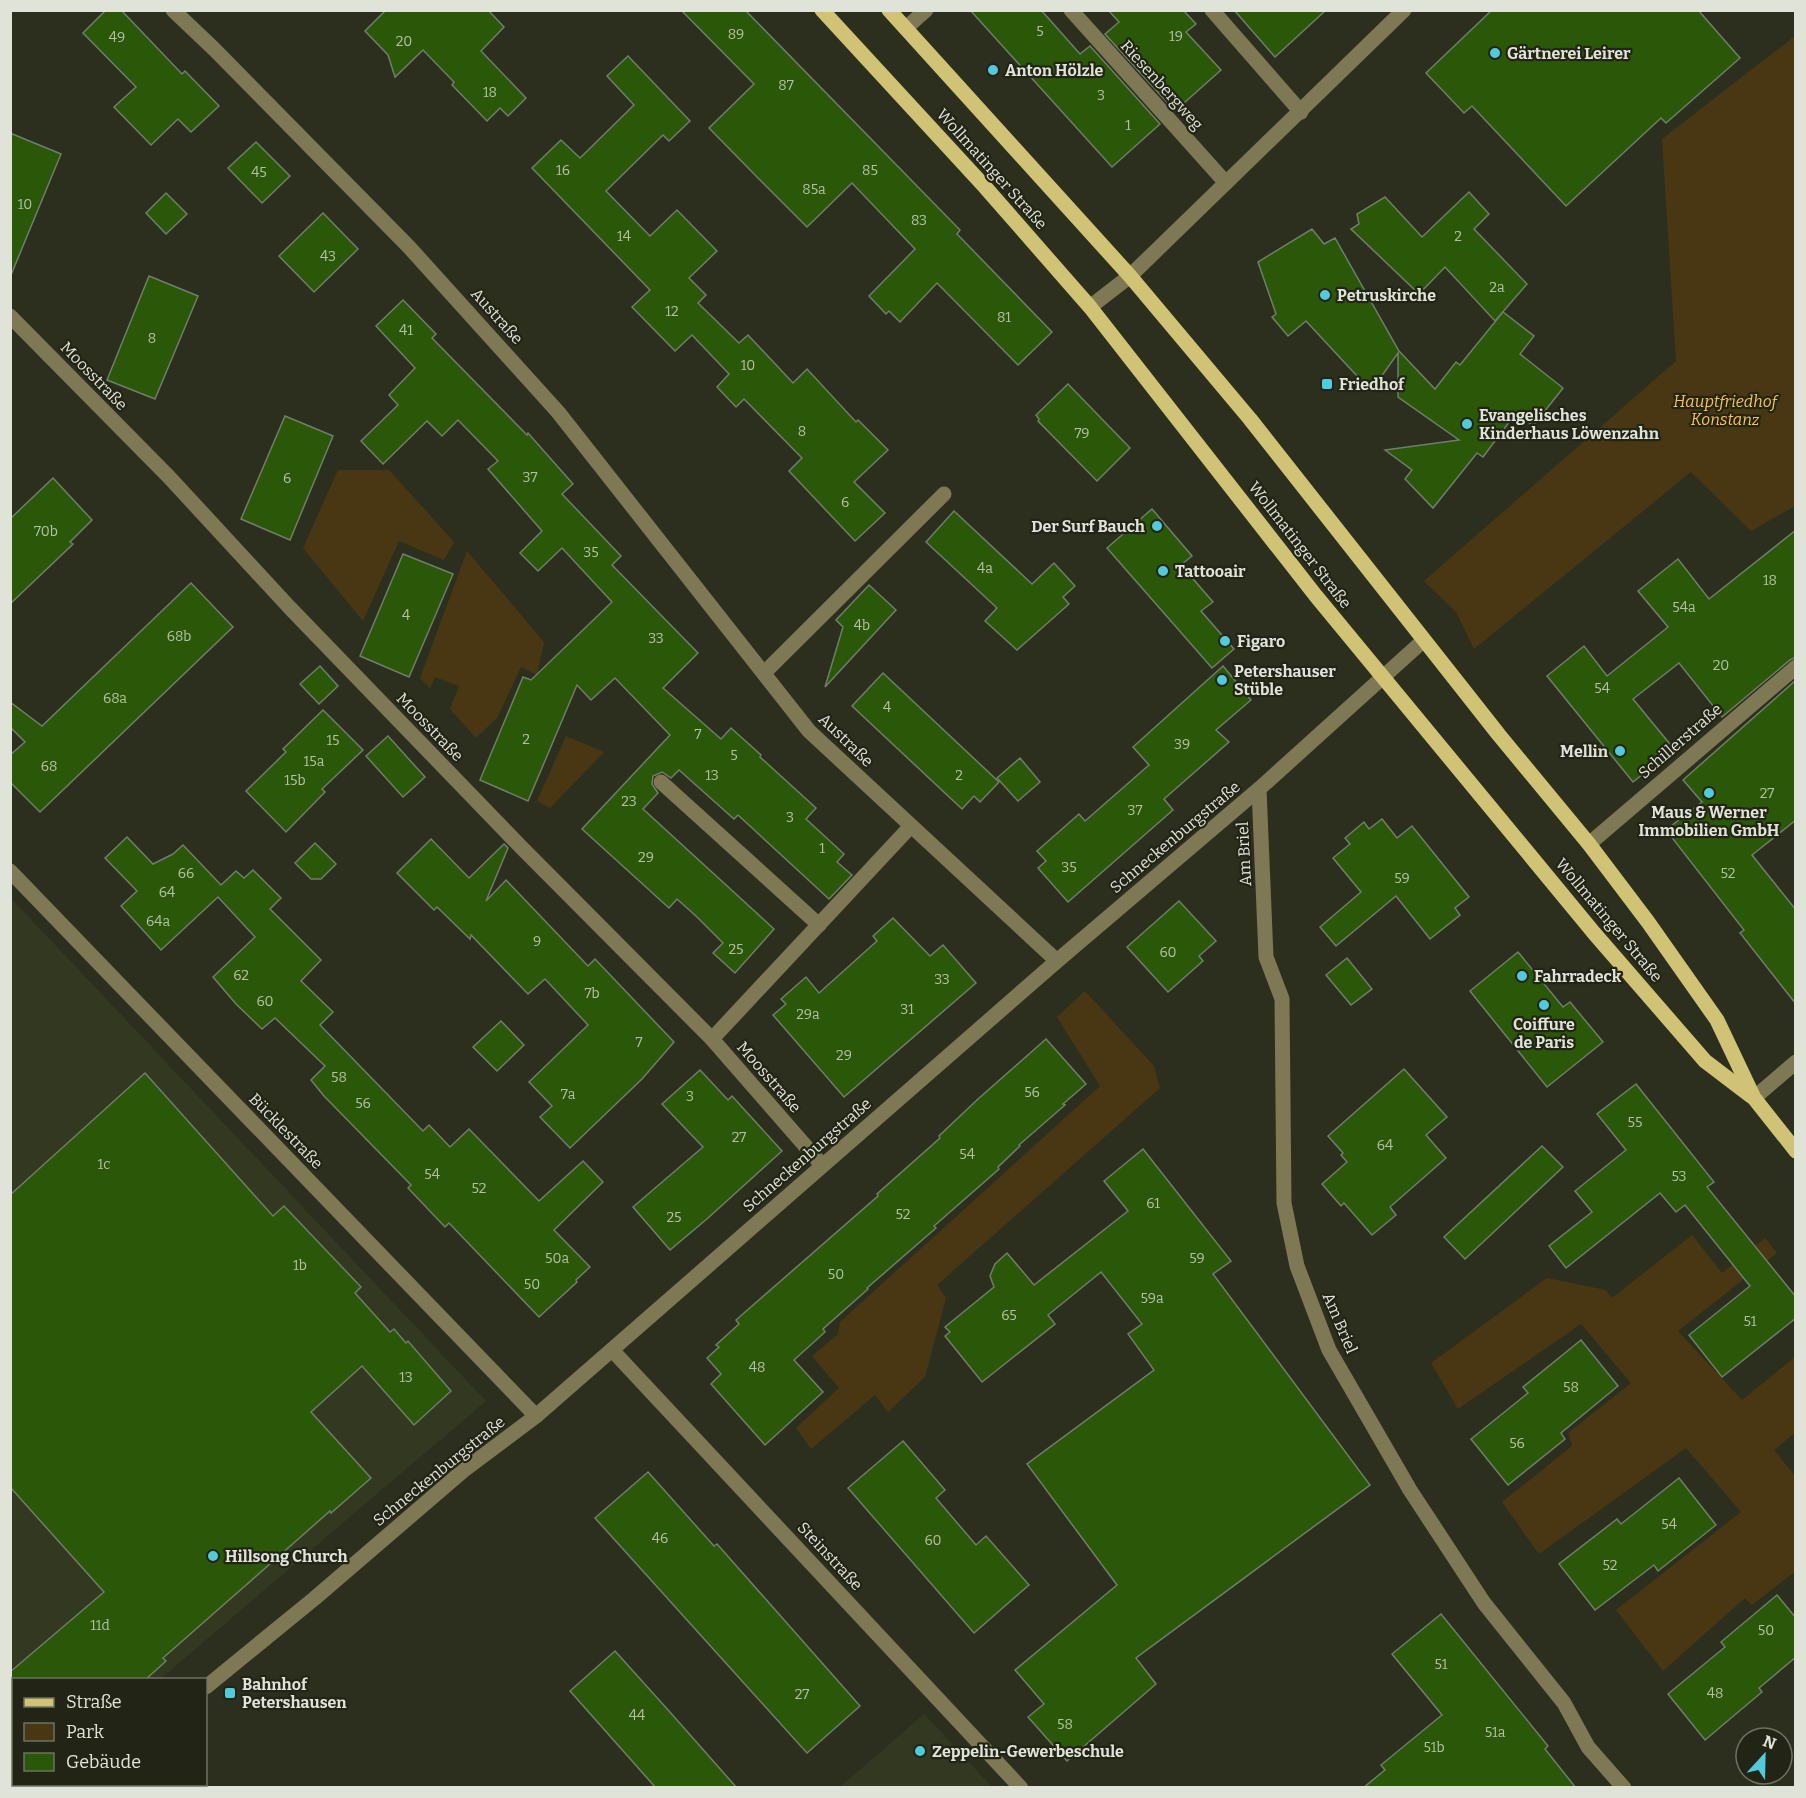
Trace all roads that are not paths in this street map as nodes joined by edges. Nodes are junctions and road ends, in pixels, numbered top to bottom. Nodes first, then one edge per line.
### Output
1 (173, 10) edge
2 (822, 10) edge
3 (889, 10) edge
4 (926, 10) edge
5 (1071, 10) edge
6 (1212, 10) edge
7 (1404, 10) edge
8 (906, 28) junction
9 (1301, 112) junction
10 (1226, 183) junction
11 (1130, 276) junction
12 (1090, 306) junction
13 (10, 316) edge
14 (944, 494) dead end
15 (1424, 640) junction
16 (1796, 667) edge
17 (764, 673) junction
18 (1383, 677) junction
19 (661, 782) dead end
20 (1259, 789) junction
21 (911, 826) junction
22 (1589, 844) junction
23 (10, 871) edge
24 (819, 924) junction
25 (1057, 961) junction
26 (712, 1039) junction
27 (1796, 1062) edge
28 (1754, 1098) junction
29 (1796, 1151) edge
30 (822, 1165) junction
31 (612, 1350) junction
32 (536, 1416) junction
33 (207, 1686) edge
34 (1021, 1788) edge
35 (1624, 1788) edge

1 - 17 street, Austraße
2 - 12 main road, Wollmatinger Straße
3 - 8 main road, Wollmatinger Straße
4 - 8 street
5 - 10 street, Riesenbergweg
6 - 9 street
7 - 9 street
8 - 11 main road, Wollmatinger Straße
9 - 10 street
10 - 11 street
11 - 12 street
11 - 15 main road, Wollmatinger Straße
12 - 18 main road, Wollmatinger Straße
13 - 26 street, Moosstraße
14 - 17 street
15 - 18 street, Schneckenburgstraße
15 - 22 main road, Wollmatinger Straße
16 - 22 street, Schillerstraße
17 - 21 street, Austraße
18 - 20 street, Schneckenburgstraße
18 - 28 main road, Wollmatinger Straße
19 - 24 street
20 - 25 street, Schneckenburgstraße
20 - 35 street, Am Briel
21 - 24 street
21 - 25 street, Austraße
22 - 28 main road, Wollmatinger Straße
23 - 32 street, Bücklestraße
24 - 26 street
25 - 30 street, Schneckenburgstraße
26 - 30 street, Moosstraße
27 - 28 street
28 - 29 main road, Wollmatinger Straße
30 - 31 street, Schneckenburgstraße
31 - 32 street, Schneckenburgstraße
31 - 34 street, Steinstraße
32 - 33 street, Schneckenburgstraße

